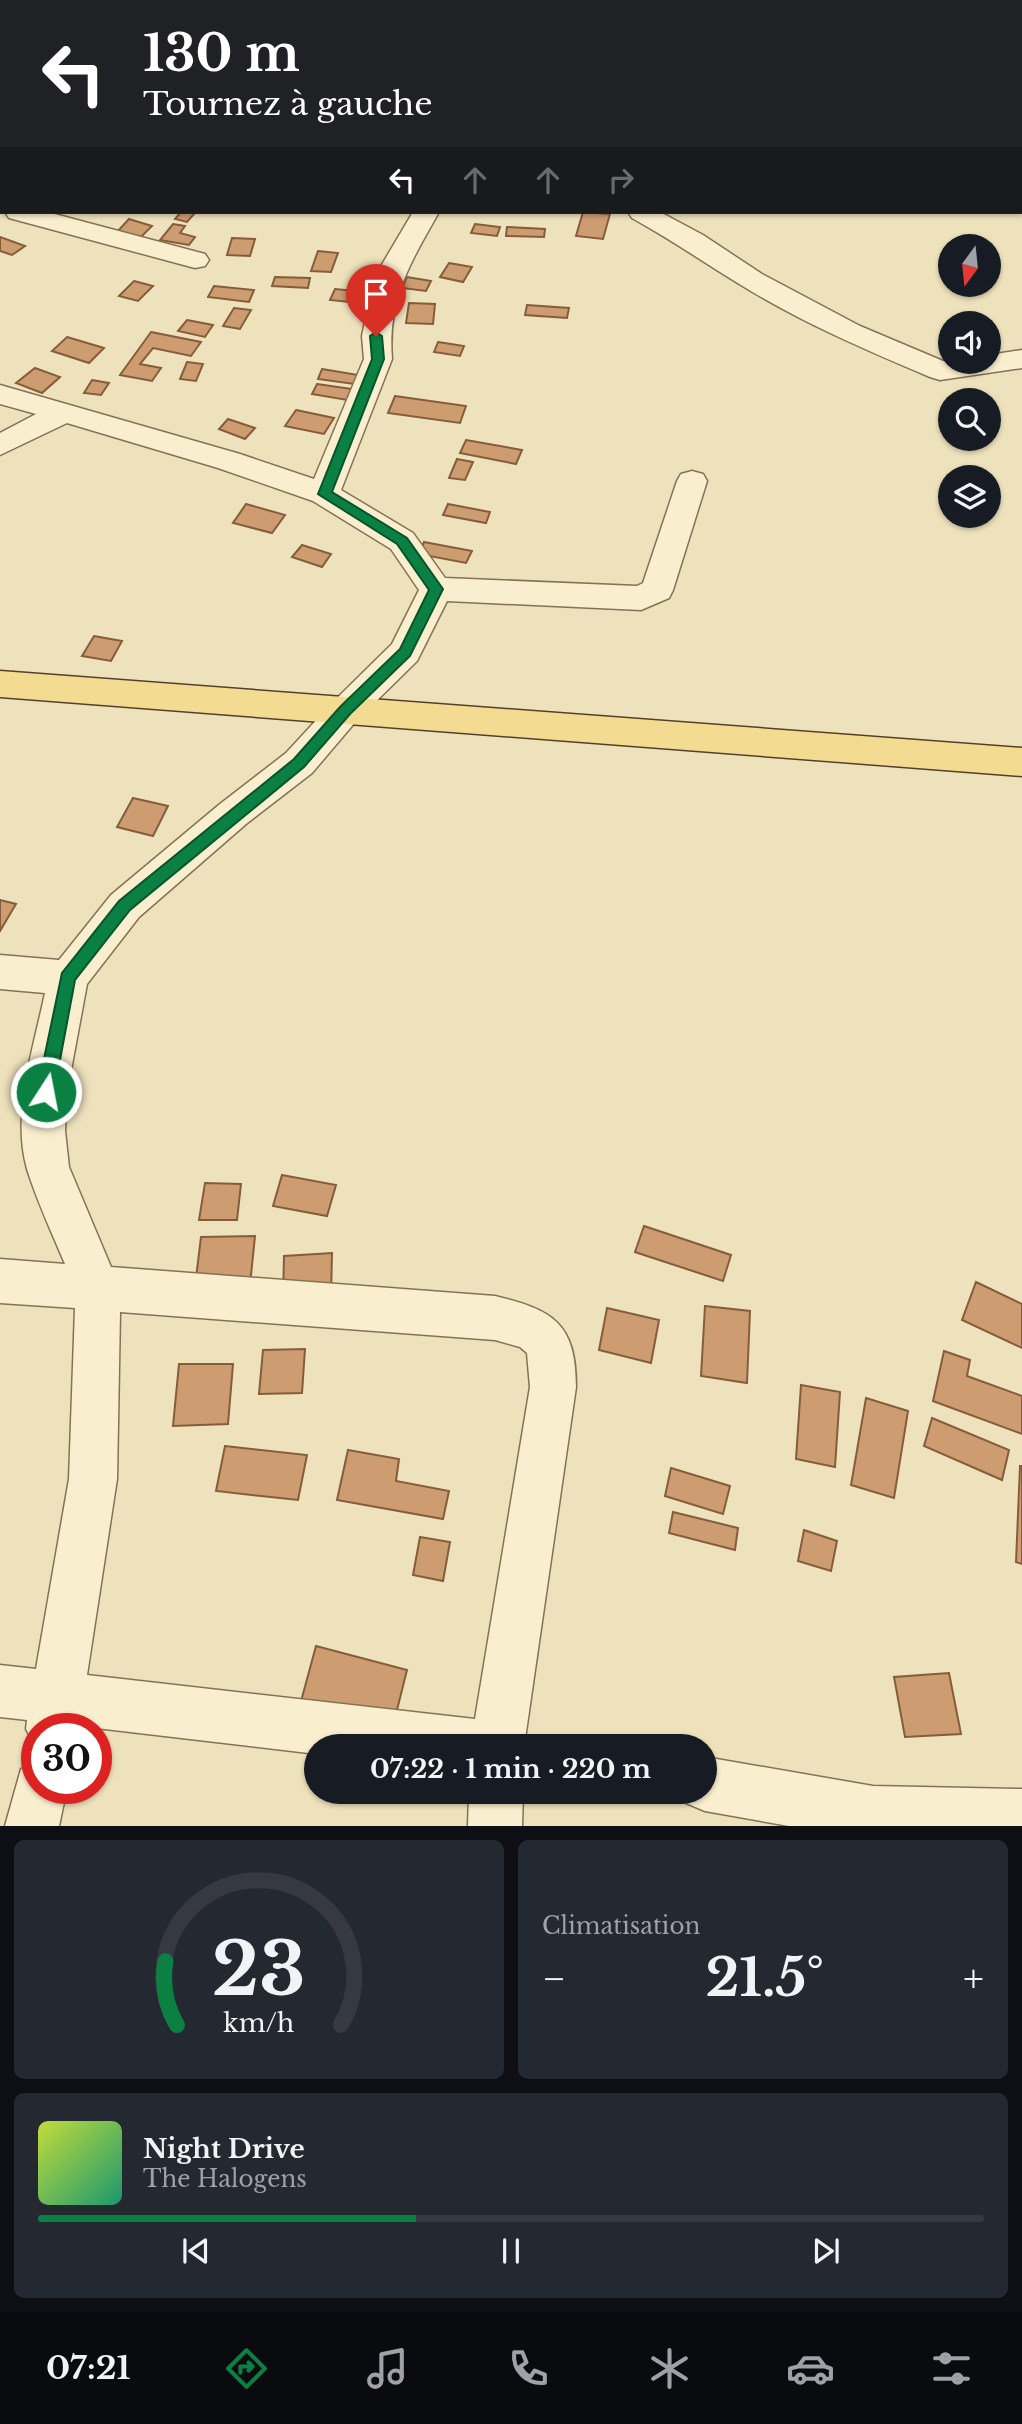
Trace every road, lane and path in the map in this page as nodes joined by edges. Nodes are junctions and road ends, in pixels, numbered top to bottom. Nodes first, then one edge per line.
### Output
1 (25, 214) edge
2 (425, 214) edge
3 (644, 214) edge
4 (195, 260) dead end
5 (1022, 359) edge
6 (0, 394) edge
7 (65, 412) junction
8 (0, 445) edge
9 (692, 481) dead end
10 (324, 494) junction
11 (436, 589) junction
12 (0, 684) edge
13 (345, 710) junction
14 (1022, 762) edge
15 (0, 972) edge
16 (68, 978) junction
17 (0, 1281) edge
18 (98, 1291) junction
19 (0, 1691) edge
20 (55, 1713) edge
21 (112, 1717) edge
22 (323, 1734) edge
23 (499, 1734) edge
24 (717, 1787) edge
25 (37, 1804) edge
26 (496, 1804) edge
27 (1022, 1816) edge
28 (872, 1819) edge
29 (32, 1825) edge
30 (495, 1825) edge

1 - 4 street
2 - 10 street
3 - 5 street
6 - 7 street
7 - 8 street
7 - 10 street
9 - 11 street
10 - 11 street
11 - 13 street
12 - 13 main road
13 - 14 main road
13 - 16 street
15 - 16 street
16 - 18 street
17 - 18 street
18 - 20 street
18 - 23 street
19 - 20 street
21 - 22 street
24 - 28 street
25 - 29 street
26 - 30 street
27 - 28 street

